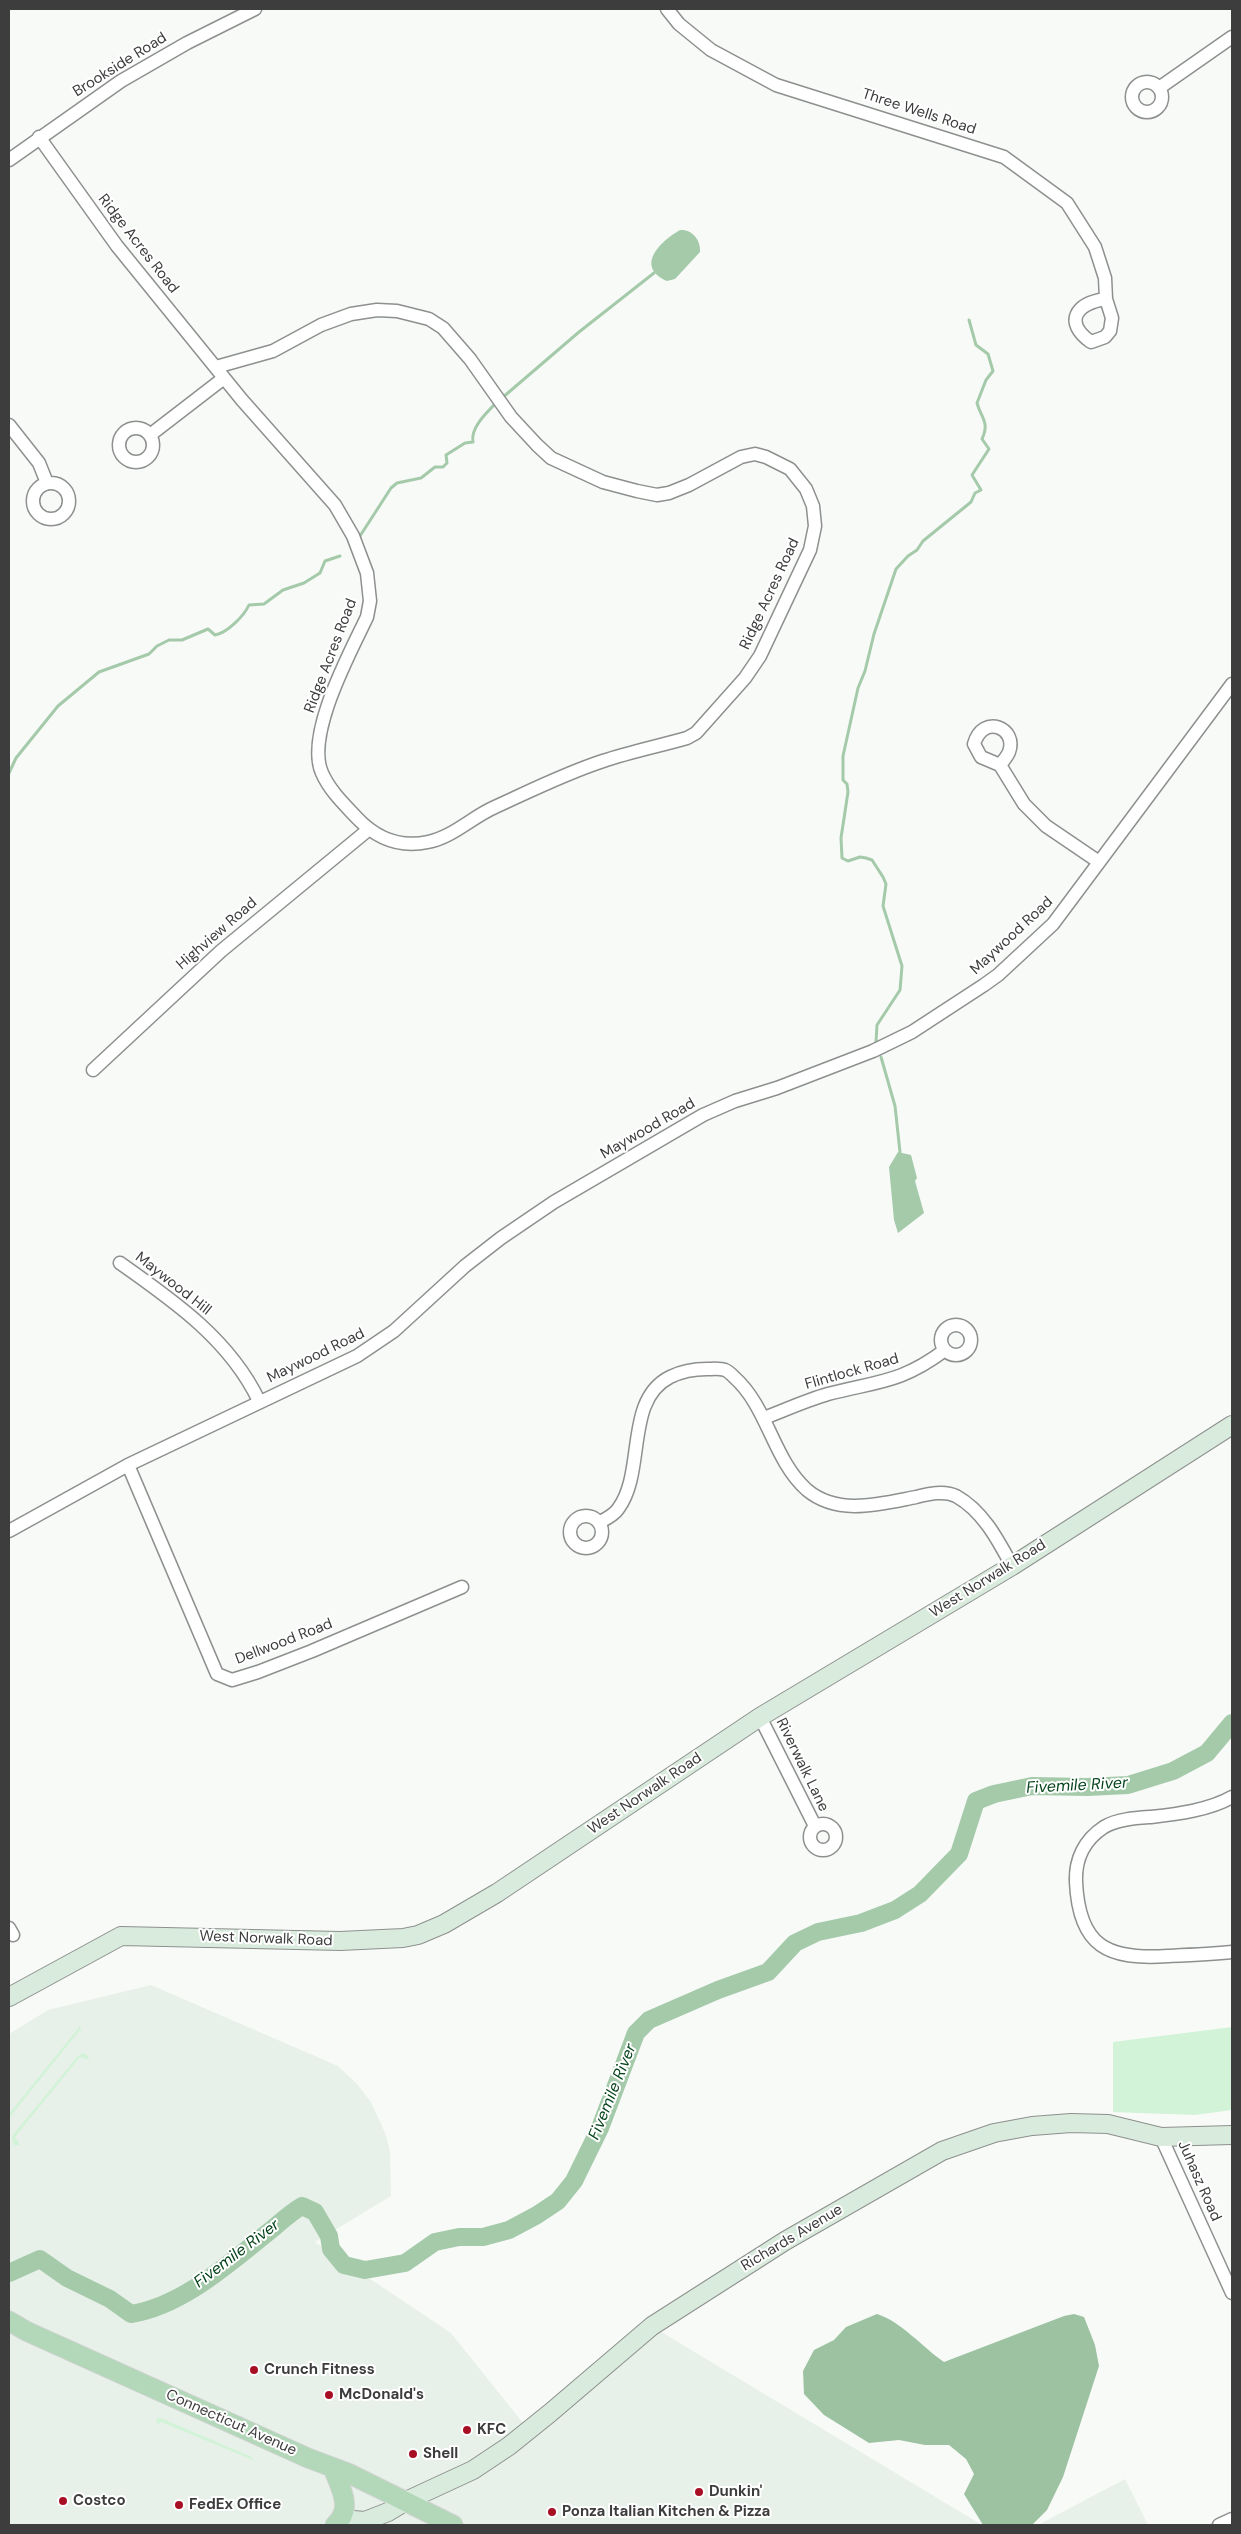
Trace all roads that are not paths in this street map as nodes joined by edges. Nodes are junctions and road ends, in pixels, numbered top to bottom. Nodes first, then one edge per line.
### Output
1 (254, 9) edge
2 (668, 9) edge
3 (1232, 36) edge
4 (1159, 88) dead end
5 (40, 137) junction
6 (9, 160) edge
7 (1106, 299) dead end
8 (216, 367) junction
9 (224, 378) junction
10 (9, 425) edge
11 (150, 436) dead end
12 (47, 483) dead end
13 (1232, 684) edge
14 (1000, 765) dead end
15 (368, 830) junction
16 (1099, 862) junction
17 (93, 1070) dead end
18 (120, 1263) dead end
19 (945, 1350) dead end
20 (259, 1401) junction
21 (764, 1418) junction
22 (1232, 1426) edge
23 (128, 1465) junction
24 (600, 1522) dead end
25 (9, 1531) edge
26 (1012, 1566) junction
27 (462, 1587) dead end
28 (760, 1717) junction
29 (1232, 1796) edge
30 (814, 1826) dead end
31 (1232, 1952) edge
32 (9, 1997) edge
33 (1161, 2136) junction
34 (1232, 2136) edge
35 (1232, 2293) edge
36 (9, 2321) edge
37 (333, 2468) junction
38 (406, 2501) junction
39 (1232, 2519) edge
40 (343, 2523) edge
41 (453, 2525) edge
42 (1219, 2525) edge

1 - 5 street, Brookside Road
2 - 7 street, Three Wells Road
3 - 4 street
5 - 6 street, Brookside Road
5 - 8 street, Ridge Acres Road
8 - 9 street, Ridge Acres Road
8 - 15 street, Ridge Acres Road
9 - 11 street
9 - 15 street, Ridge Acres Road
10 - 12 street
13 - 16 street, Maywood Road
14 - 16 street
15 - 17 street, Highview Road
16 - 20 street, Maywood Road
18 - 20 street, Maywood Hill
19 - 21 street, Flintlock Road
20 - 23 street, Maywood Road
21 - 24 street
21 - 26 street
22 - 26 main road, West Norwalk Road
23 - 25 street, Maywood Road
23 - 27 street, Dellwood Road
26 - 28 main road, West Norwalk Road
28 - 30 street, Riverwalk Lane
28 - 32 main road, West Norwalk Road
29 - 31 street
33 - 34 main road, Richards Avenue
33 - 35 street, Juhasz Road
33 - 38 main road, Richards Avenue
36 - 37 main road, Connecticut Avenue
37 - 38 main road, Connecticut Avenue
37 - 40 main road
38 - 40 main road, Richards Avenue
38 - 41 main road, Connecticut Avenue
39 - 42 street

